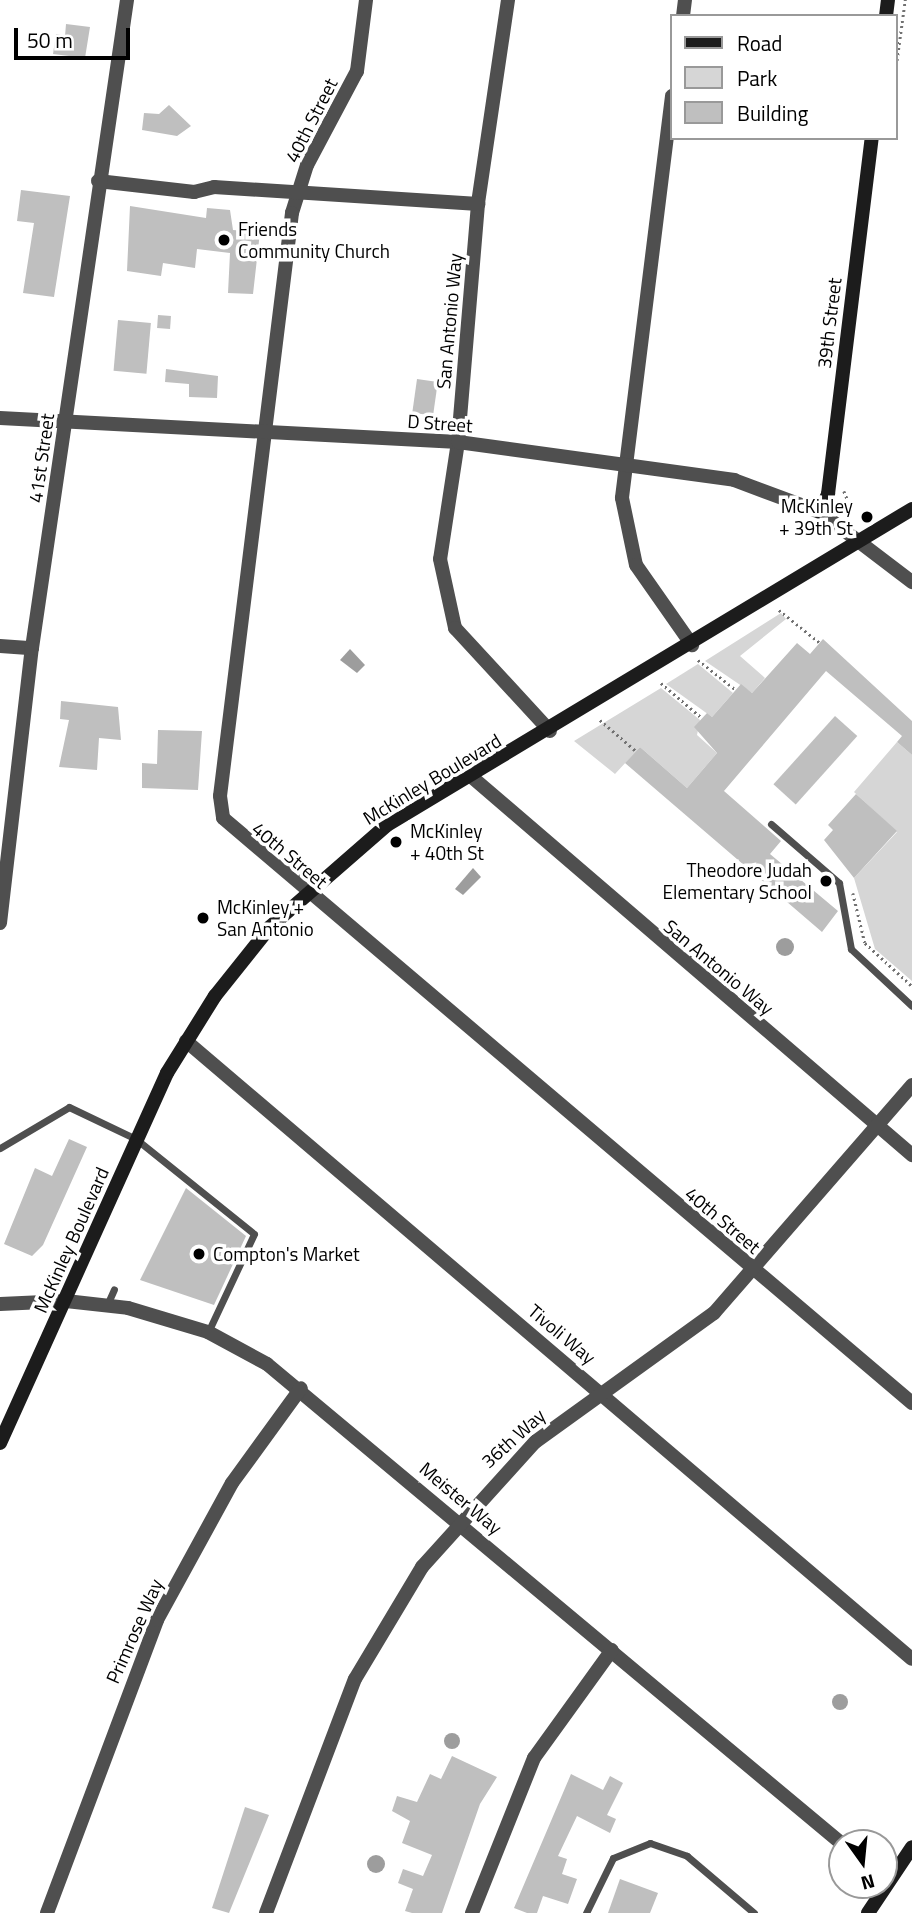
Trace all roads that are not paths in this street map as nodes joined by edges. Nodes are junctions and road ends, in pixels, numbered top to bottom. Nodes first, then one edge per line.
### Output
1 (127, 0) edge
2 (366, 0) edge
3 (508, 0) edge
4 (670, 112) edge
5 (872, 140) edge
6 (98, 181) junction
7 (298, 192) junction
8 (478, 204) junction
9 (0, 418) edge
10 (66, 423) junction
11 (264, 434) junction
12 (458, 442) junction
13 (625, 468) junction
14 (912, 509) edge
15 (820, 512) junction
16 (861, 540) junction
17 (912, 582) edge
18 (692, 645) junction
19 (0, 646) edge
20 (32, 648) junction
21 (550, 731) junction
22 (473, 778) junction
23 (771, 824) dead end
24 (3, 876) edge
25 (304, 892) junction
26 (0, 923) edge
27 (912, 1006) edge
28 (186, 1041) junction
29 (912, 1085) edge
30 (878, 1126) junction
31 (136, 1139) junction
32 (0, 1148) edge
33 (912, 1155) edge
34 (755, 1272) junction
35 (114, 1289) dead end
36 (66, 1301) junction
37 (0, 1304) edge
38 (107, 1305) junction
39 (208, 1332) junction
40 (300, 1388) junction
41 (602, 1393) junction
42 (912, 1403) edge
43 (0, 1443) edge
44 (458, 1521) junction
45 (612, 1650) junction
46 (912, 1659) edge
47 (828, 1832) edge
48 (912, 1847) edge
49 (898, 1865) edge
50 (47, 1913) edge
51 (266, 1913) edge
52 (472, 1913) edge
53 (586, 1913) edge
54 (754, 1913) edge

1 - 6 street, 41st Street
2 - 7 street, 40th Street
3 - 8 street, San Antonio Way
4 - 13 street
5 - 15 street, 39th Street
6 - 7 street
6 - 10 street, 41st Street
7 - 8 street
7 - 11 street, 40th Street
8 - 12 street, San Antonio Way
9 - 10 street, D Street
10 - 11 street, D Street
10 - 20 street, 41st Street
11 - 12 street, D Street
11 - 25 street, 40th Street
12 - 13 street, D Street
12 - 21 street, San Antonio Way
13 - 15 street, D Street
13 - 18 street
14 - 16 street, McKinley Boulevard
15 - 16 street, D Street
16 - 17 street
16 - 18 street, McKinley Boulevard
18 - 21 street, McKinley Boulevard
19 - 20 street
20 - 24 street, 41st Street
21 - 22 street, McKinley Boulevard
22 - 25 street, McKinley Boulevard
22 - 30 street, San Antonio Way
23 - 27 lane
24 - 26 street, 41st Street
25 - 28 street, McKinley Boulevard
25 - 34 street, 40th Street
28 - 31 street, McKinley Boulevard
28 - 41 street, Tivoli Way
29 - 30 street, 36th Way
30 - 33 street, San Antonio Way
30 - 34 street, 36th Way
31 - 32 lane
31 - 36 street, McKinley Boulevard
31 - 39 lane
34 - 41 street, 36th Way
34 - 42 street, 40th Street
35 - 38 lane
36 - 37 street, Meister Way
36 - 38 street, Meister Way
36 - 43 street, McKinley Boulevard
38 - 39 street, Meister Way
39 - 40 street, Meister Way
40 - 44 street, Meister Way
40 - 50 street, Primrose Way
41 - 44 street, 36th Way
41 - 46 street, Tivoli Way
44 - 45 street, Meister Way
44 - 51 street, 36th Way
45 - 47 street, Meister Way
45 - 52 street
48 - 49 street
53 - 54 lane

